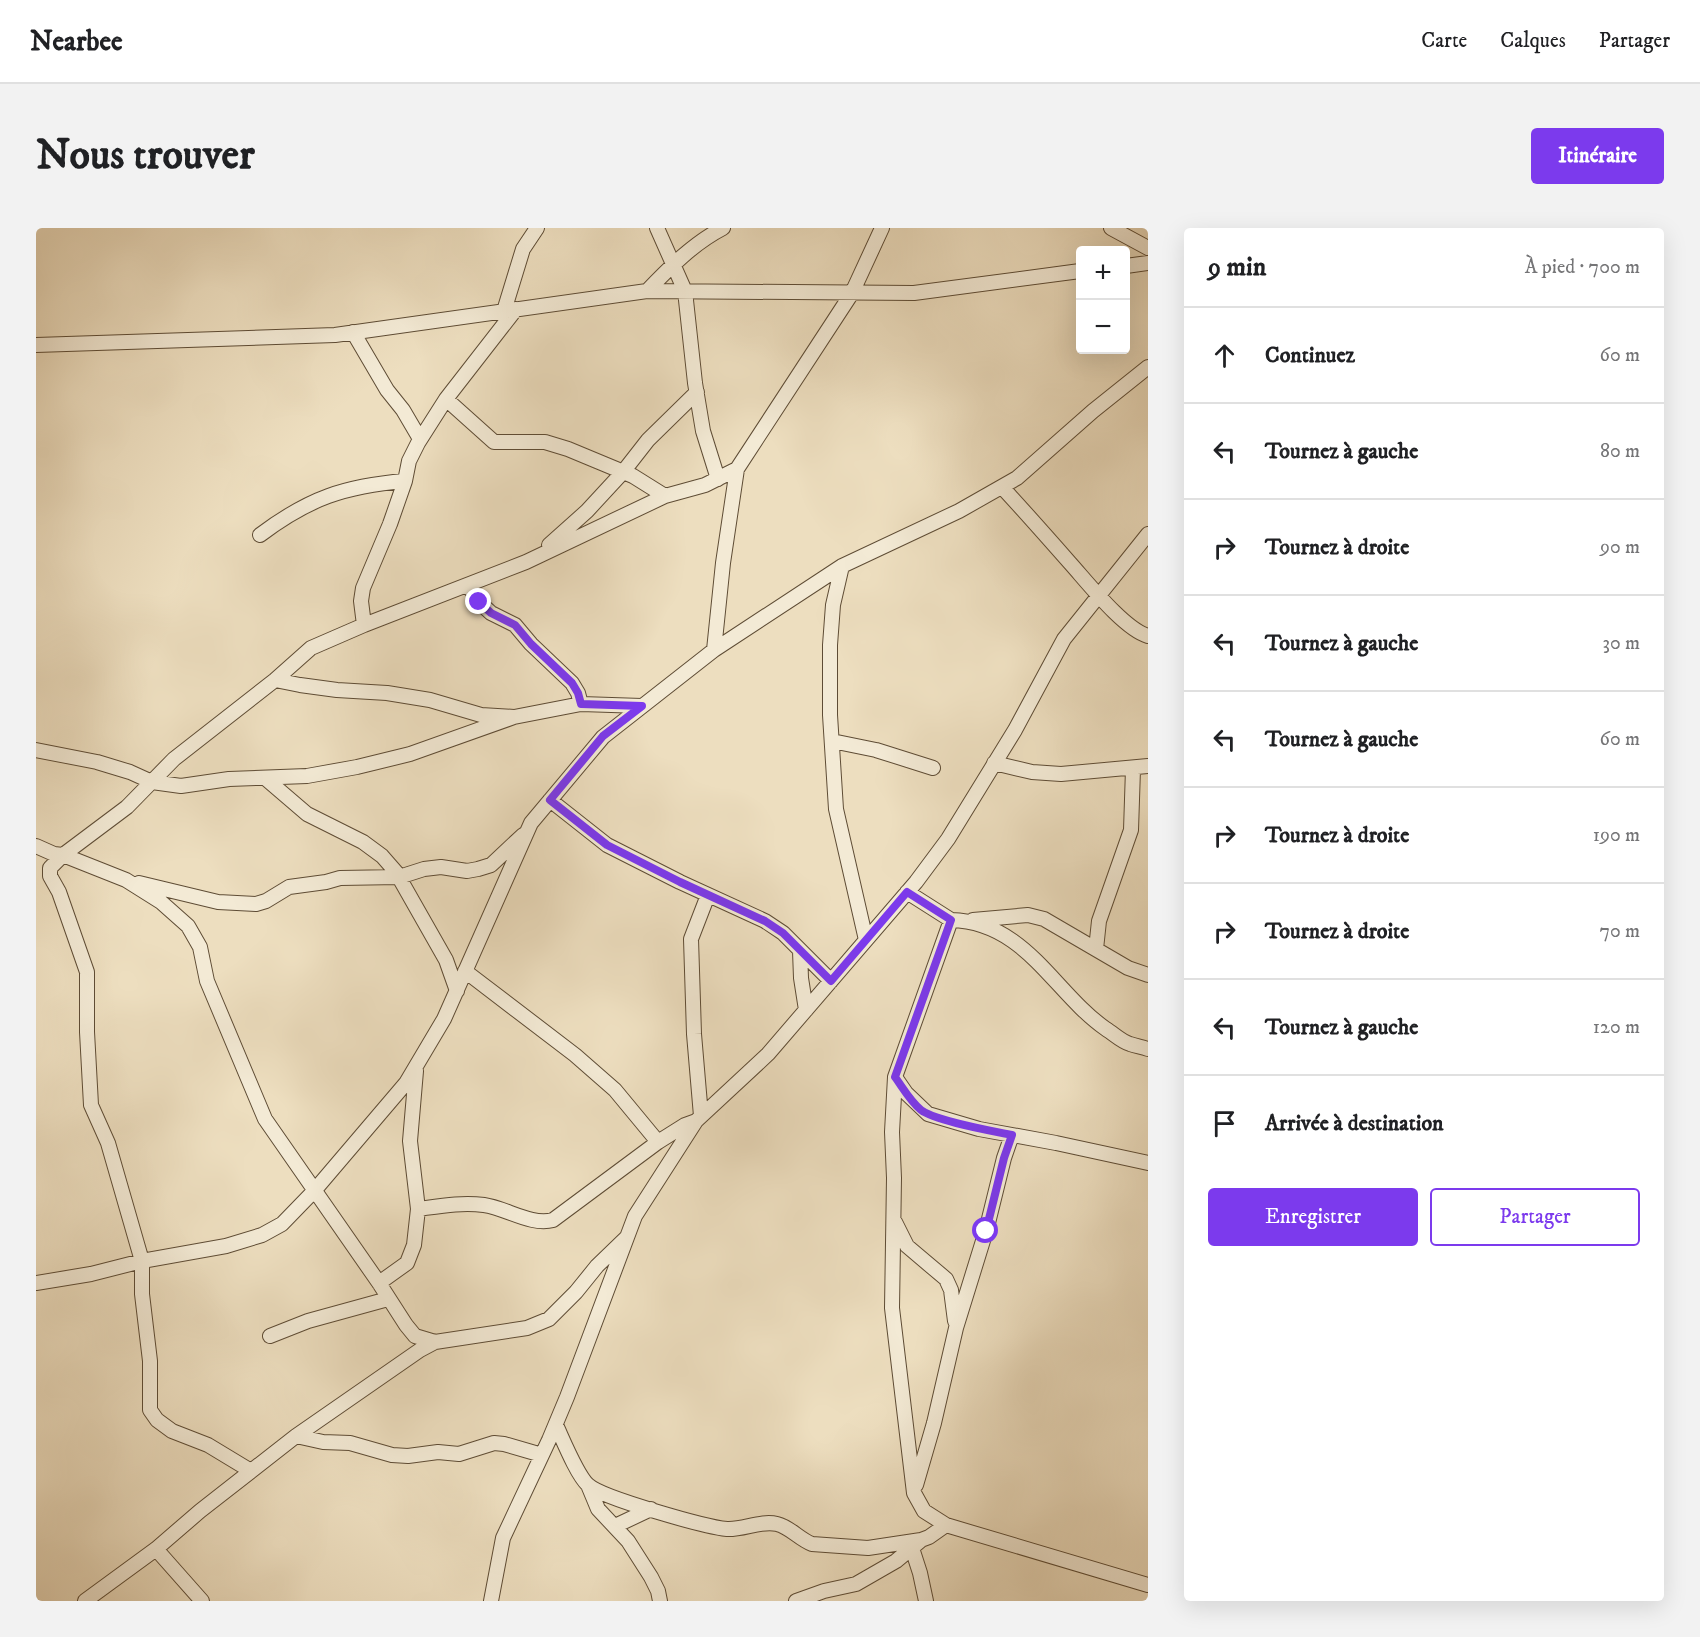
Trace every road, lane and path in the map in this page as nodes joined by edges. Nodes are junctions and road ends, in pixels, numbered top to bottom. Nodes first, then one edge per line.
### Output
1 (537, 228) edge
2 (657, 228) edge
3 (723, 228) edge
4 (882, 228) edge
5 (1111, 228) edge
6 (1148, 248) edge
7 (1148, 262) edge
8 (673, 264) junction
9 (1130, 265) edge
10 (1076, 273) edge
11 (647, 291) junction
12 (686, 291) junction
13 (852, 293) junction
14 (510, 310) junction
15 (353, 332) junction
16 (36, 345) edge
17 (1148, 367) edge
18 (697, 392) junction
19 (446, 399) junction
20 (420, 439) junction
21 (737, 469) junction
22 (623, 472) junction
23 (718, 479) junction
24 (405, 481) junction
25 (1002, 486) junction
26 (665, 496) junction
27 (1148, 534) edge
28 (260, 535) dead end
29 (536, 557) junction
30 (842, 566) junction
31 (468, 585) junction
32 (1099, 596) junction
33 (364, 625) junction
34 (1148, 636) edge
35 (714, 650) junction
36 (275, 680) junction
37 (581, 704) junction
38 (642, 706) junction
39 (514, 717) junction
40 (832, 741) junction
41 (36, 750) edge
42 (994, 763) junction
43 (1148, 766) edge
44 (933, 768) dead end
45 (1133, 769) junction
46 (265, 778) junction
47 (152, 782) junction
48 (550, 800) junction
49 (527, 832) junction
50 (36, 846) edge
51 (63, 855) junction
52 (399, 877) junction
53 (126, 880) junction
54 (907, 892) junction
55 (708, 895) junction
56 (951, 920) junction
57 (971, 920) junction
58 (866, 940) junction
59 (1096, 950) junction
60 (800, 951) junction
61 (465, 971) junction
62 (1148, 975) edge
63 (831, 981) junction
64 (456, 991) junction
65 (806, 1010) junction
66 (1148, 1048) edge
67 (417, 1065) junction
68 (895, 1077) junction
69 (698, 1119) junction
70 (1012, 1135) junction
71 (658, 1142) junction
72 (1148, 1163) edge
73 (314, 1191) junction
74 (418, 1209) junction
75 (894, 1220) junction
76 (628, 1237) junction
77 (142, 1261) junction
78 (36, 1283) edge
79 (379, 1283) junction
80 (388, 1299) junction
81 (956, 1328) junction
82 (270, 1336) dead end
83 (435, 1342) junction
84 (556, 1425) junction
85 (296, 1436) junction
86 (542, 1455) junction
87 (251, 1472) junction
88 (588, 1485) junction
89 (914, 1493) junction
90 (651, 1509) junction
91 (946, 1525) junction
92 (615, 1526) junction
93 (914, 1543) junction
94 (156, 1549) junction
95 (1148, 1584) edge
96 (85, 1601) edge
97 (202, 1601) edge
98 (491, 1601) edge
99 (660, 1601) edge
100 (796, 1601) edge
101 (926, 1601) edge

1 - 14 street
2 - 8 street
3 - 8 street
4 - 13 street
5 - 6 street
7 - 9 street
8 - 11 street
8 - 12 street
10 - 13 street
11 - 12 street
11 - 14 street
12 - 13 street
12 - 18 street
13 - 21 street
14 - 15 street
14 - 19 street
15 - 16 street
15 - 20 street
17 - 25 street
18 - 22 street
18 - 23 street
19 - 20 street
19 - 22 street
20 - 24 street
21 - 23 street
21 - 35 street
22 - 26 street
22 - 29 street
23 - 26 street
24 - 28 street
24 - 33 street
25 - 30 street
25 - 32 street
26 - 29 street
27 - 32 street
29 - 31 street
30 - 35 street
30 - 40 street
31 - 33 street
31 - 37 street
32 - 34 street
32 - 42 street
33 - 36 street
35 - 38 street
36 - 39 street
36 - 47 street
37 - 38 street
37 - 39 street
38 - 48 street
39 - 46 street
40 - 44 street
40 - 58 street
41 - 47 street
42 - 45 street
42 - 54 street
43 - 45 street
45 - 59 street
46 - 47 street
46 - 52 street
47 - 51 street
48 - 49 street
48 - 55 street
49 - 52 street
49 - 61 street
50 - 51 street
51 - 53 street
51 - 77 street
52 - 53 street
52 - 64 street
53 - 73 street
54 - 56 street
54 - 58 street
55 - 60 street
55 - 69 street
56 - 57 street
56 - 68 street
57 - 59 street
57 - 66 street
58 - 63 street
59 - 62 street
60 - 63 street
60 - 65 street
61 - 64 street
61 - 71 street
63 - 65 street
64 - 67 street
65 - 69 street
67 - 73 street
67 - 74 street
68 - 70 street
68 - 75 street
69 - 71 street
69 - 76 street
70 - 72 street
70 - 81 street
71 - 74 street
73 - 77 street
73 - 79 street
74 - 79 street
75 - 81 street
75 - 89 street
76 - 83 street
76 - 84 street
77 - 78 street
77 - 87 street
79 - 80 street
80 - 82 street
80 - 83 street
81 - 89 street
83 - 85 street
84 - 86 street
84 - 88 street
85 - 86 street
85 - 87 street
86 - 98 street
87 - 94 street
88 - 90 street
88 - 92 street
89 - 91 street
90 - 92 street
90 - 93 street
91 - 93 street
91 - 95 street
92 - 99 street
93 - 100 street
93 - 101 street
94 - 96 street
94 - 97 street

